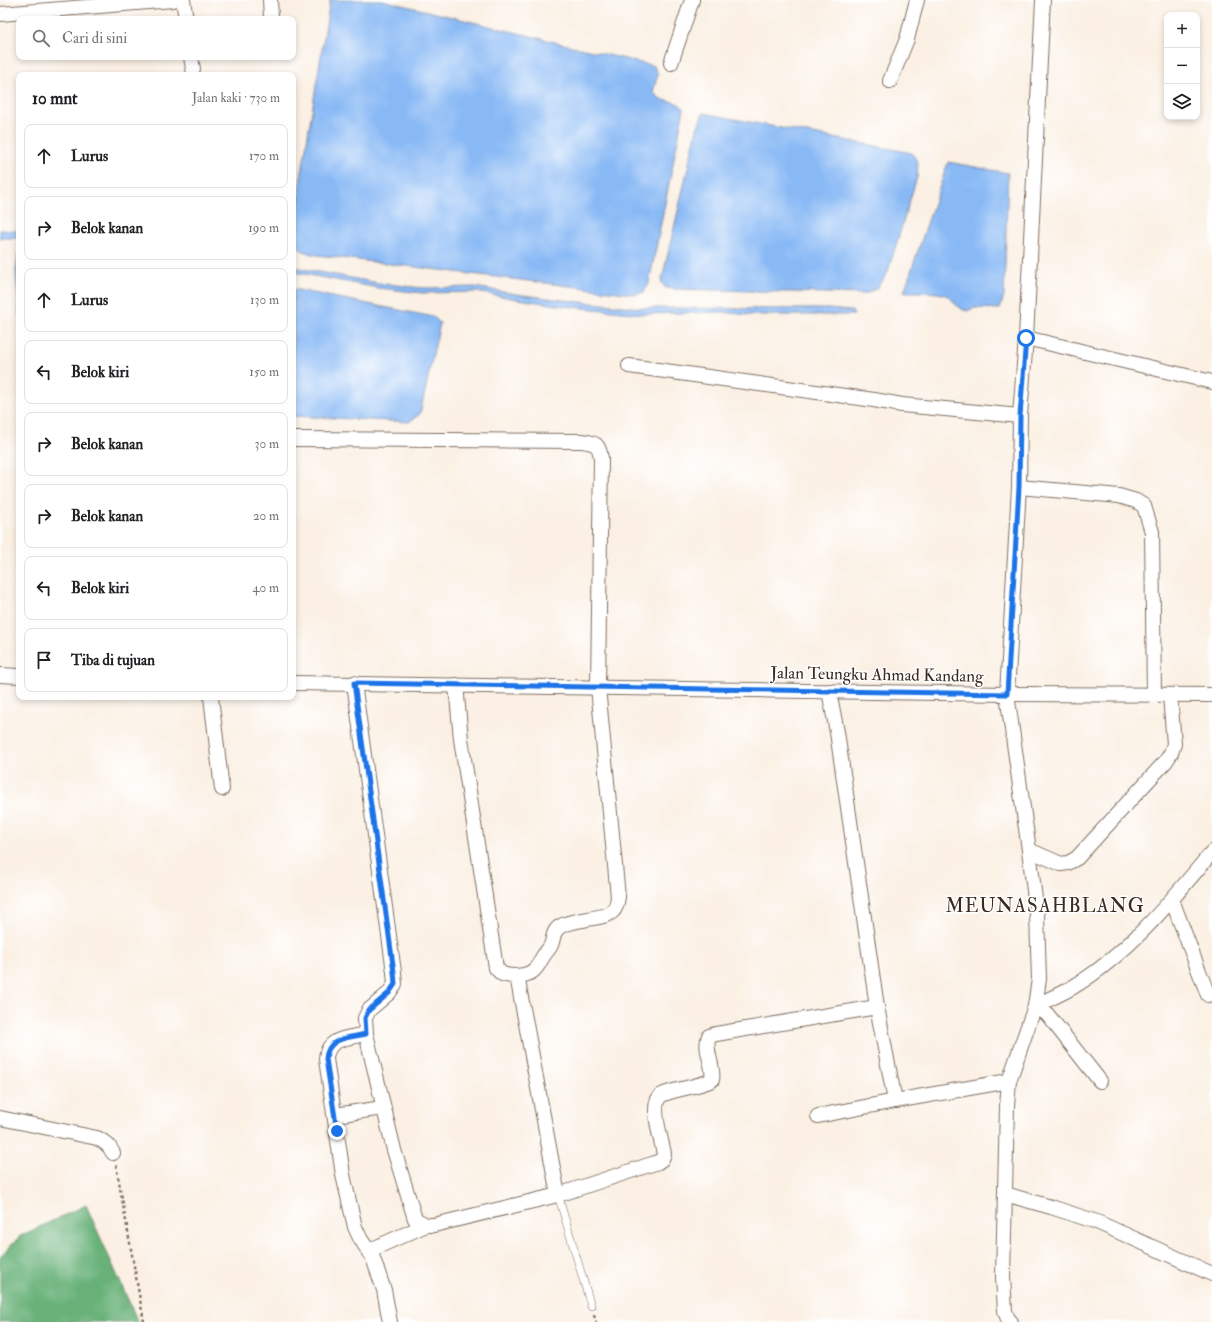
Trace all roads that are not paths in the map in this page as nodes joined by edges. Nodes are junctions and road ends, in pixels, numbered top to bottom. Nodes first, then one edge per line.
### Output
1 (173, 0) edge
2 (183, 0) edge
3 (270, 0) edge
4 (692, 0) edge
5 (917, 0) edge
6 (1043, 0) edge
7 (0, 14) edge
8 (186, 16) edge
9 (271, 16) edge
10 (671, 63) dead end
11 (890, 81) dead end
12 (1026, 338) junction
13 (629, 366) dead end
14 (1212, 382) edge
15 (1020, 416) junction
16 (296, 439) edge
17 (1019, 487) junction
18 (0, 675) edge
19 (16, 676) edge
20 (296, 682) edge
21 (354, 683) junction
22 (456, 686) junction
23 (607, 687) junction
24 (829, 691) junction
25 (1007, 694) junction
26 (1154, 695) junction
27 (1170, 695) junction
28 (1212, 696) edge
29 (211, 700) edge
30 (222, 789) dead end
31 (1029, 850) junction
32 (1212, 852) edge
33 (1172, 900) junction
34 (517, 976) junction
35 (1208, 995) dead end
36 (1035, 1006) junction
37 (877, 1007) junction
38 (366, 1034) junction
39 (1009, 1081) junction
40 (1100, 1081) dead end
41 (895, 1101) junction
42 (383, 1108) junction
43 (335, 1116) junction
44 (818, 1116) dead end
45 (0, 1118) edge
46 (113, 1153) road end
47 (1005, 1194) junction
48 (558, 1195) junction
49 (426, 1225) junction
50 (368, 1251) junction
51 (1212, 1274) edge
52 (591, 1306) dead end
53 (390, 1322) edge
54 (1012, 1322) edge

1 - 7 street
2 - 8 street
3 - 9 street
4 - 10 street
5 - 11 street
6 - 12 street
12 - 14 street
12 - 15 street
13 - 15 street
15 - 17 street
16 - 23 street
17 - 25 street
17 - 26 street
18 - 19 street
20 - 21 street, Jalan Teungku Ahmad Kandang
21 - 22 street, Jalan Teungku Ahmad Kandang
21 - 38 street
22 - 23 street, Jalan Teungku Ahmad Kandang
22 - 34 street
23 - 24 street, Jalan Teungku Ahmad Kandang
23 - 34 street
24 - 25 street, Jalan Teungku Ahmad Kandang
24 - 37 street
25 - 26 street, Jalan Teungku Ahmad Kandang
25 - 31 street
26 - 27 street, Jalan Teungku Ahmad Kandang
27 - 28 street, Jalan Teungku Ahmad Kandang
27 - 31 street
29 - 30 street
31 - 36 street
32 - 33 street
33 - 35 street
33 - 36 street
34 - 48 street
36 - 39 street
36 - 40 street
37 - 41 street
37 - 48 street
38 - 42 street
38 - 43 street
39 - 41 street
39 - 47 street
41 - 44 street
42 - 43 street
42 - 49 street
43 - 50 street
45 - 46 street
47 - 51 street
47 - 54 street
48 - 49 street
48 - 52 lane
49 - 50 street
50 - 53 street

